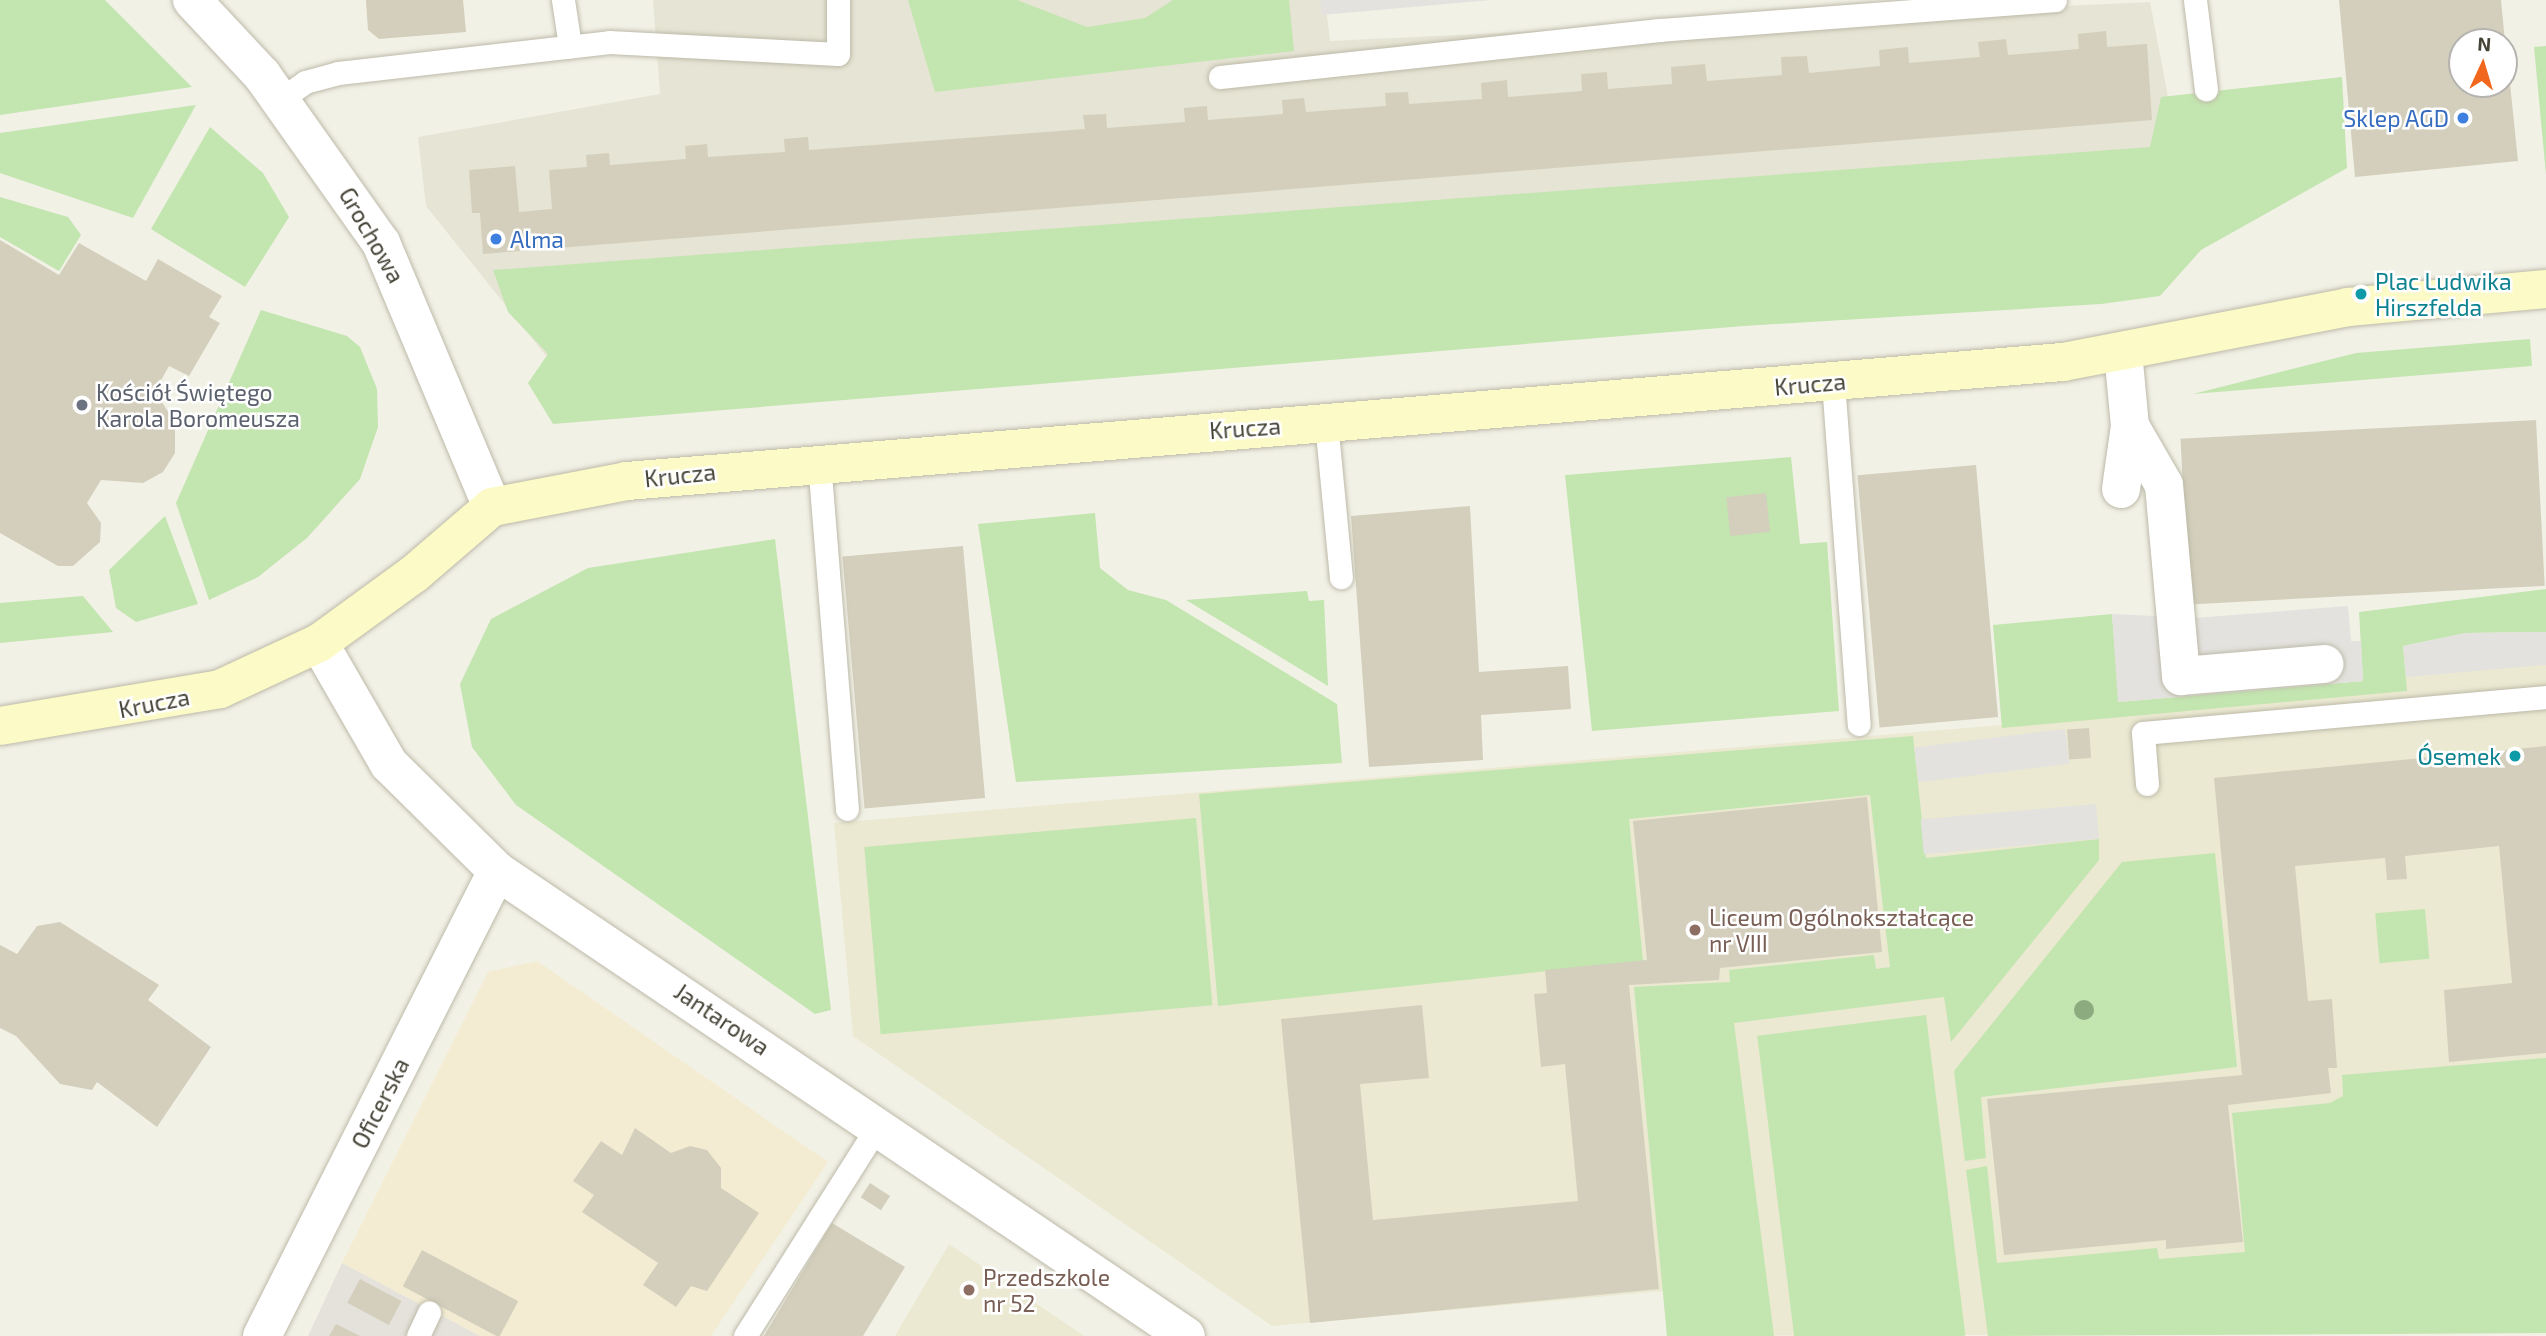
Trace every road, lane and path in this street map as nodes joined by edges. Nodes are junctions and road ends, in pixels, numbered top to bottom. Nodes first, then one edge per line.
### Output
1 (192, 0) edge
2 (563, 0) edge
3 (838, 0) edge
4 (2055, 0) edge
5 (2195, 0) edge
6 (570, 46) junction
7 (1220, 77) dead end
8 (2206, 89) dead end
9 (281, 99) junction
10 (2546, 289) edge
11 (2123, 352) junction
12 (1833, 382) junction
13 (1326, 422) junction
14 (2130, 426) junction
15 (819, 461) junction
16 (2121, 489) dead end
17 (492, 507) junction
18 (1341, 577) dead end
19 (318, 642) junction
20 (2324, 664) dead end
21 (2546, 698) edge
22 (1859, 724) dead end
23 (0, 726) edge
24 (2147, 784) dead end
25 (847, 809) dead end
26 (497, 871) junction
27 (875, 1130) junction
28 (429, 1312) dead end
29 (262, 1336) edge
30 (418, 1336) edge
31 (745, 1336) edge
32 (1186, 1336) edge

1 - 9 street, Grochowa
2 - 6 lane
3 - 6 lane
4 - 7 lane
5 - 8 lane
6 - 9 lane
9 - 17 street, Grochowa
10 - 11 street, Krucza
11 - 12 street, Krucza
11 - 14 street
12 - 13 street, Krucza
12 - 22 lane
13 - 15 street, Krucza
13 - 18 lane
14 - 16 street
14 - 20 street
15 - 17 street, Krucza
15 - 25 lane
17 - 19 street, Krucza
19 - 23 street, Krucza
19 - 26 street, Jantarowa
21 - 24 lane
26 - 27 street, Jantarowa
26 - 29 street, Oficerska
27 - 31 lane
27 - 32 street, Jantarowa
28 - 30 lane

